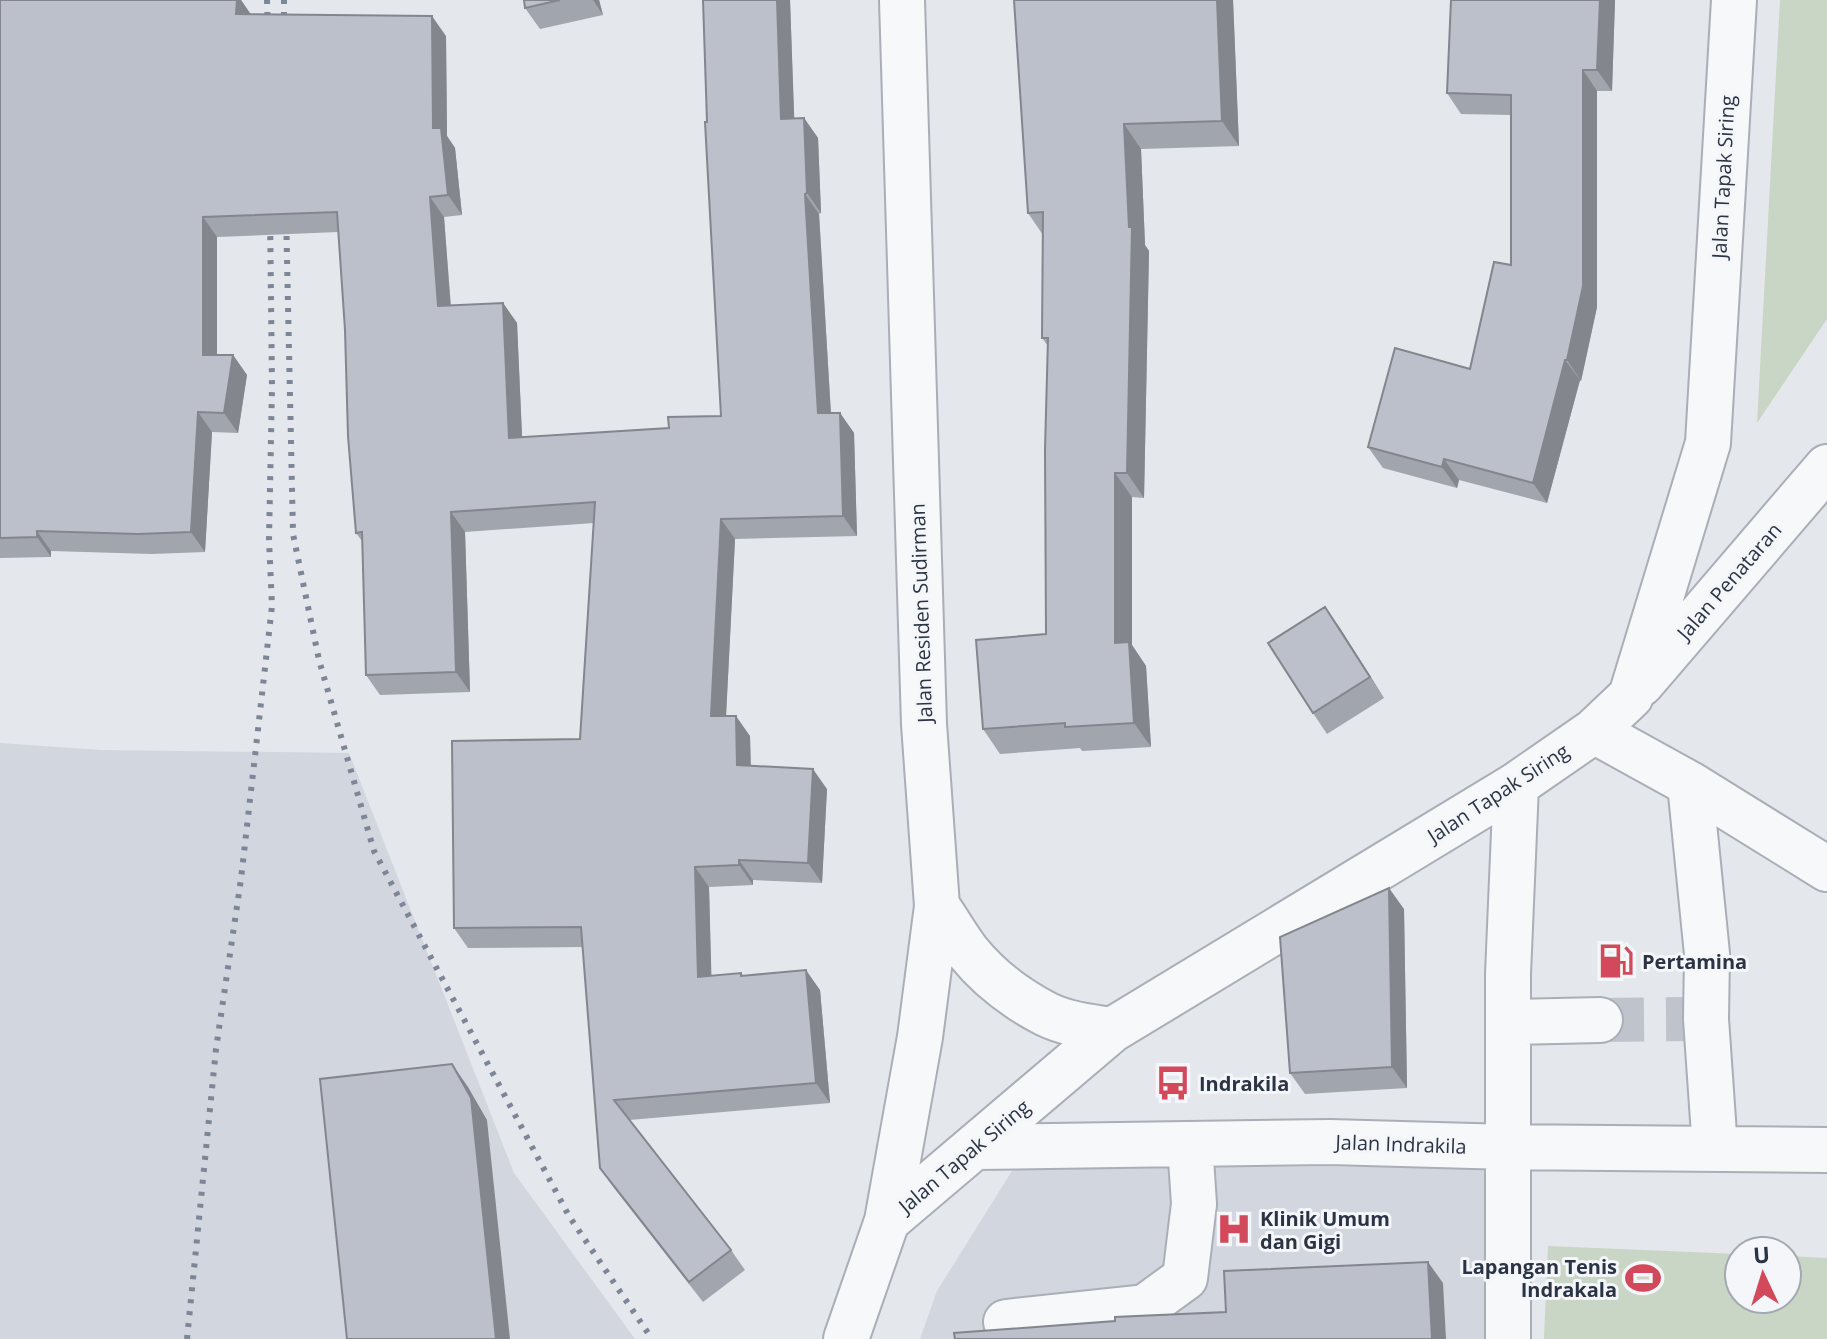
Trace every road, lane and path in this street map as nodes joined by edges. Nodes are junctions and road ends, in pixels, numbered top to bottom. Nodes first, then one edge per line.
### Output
1 (902, 0) edge
2 (1734, 0) edge
3 (1827, 467) edge
4 (1631, 696) junction
5 (1594, 731) junction
6 (1690, 784) junction
7 (1516, 785) junction
8 (1827, 869) edge
9 (937, 906) junction
10 (1600, 1020) tunnel mouth
11 (1508, 1022) junction
12 (1112, 1030) junction
13 (1190, 1144) junction
14 (975, 1147) junction
15 (1509, 1147) junction
16 (1715, 1149) junction
17 (1827, 1150) edge
18 (887, 1221) junction
19 (1006, 1322) dead end
20 (846, 1339) edge
21 (1508, 1339) edge

1 - 9 street, Jalan Residen Sudirman
2 - 4 street, Jalan Tapak Siring
3 - 4 street, Jalan Penataran
4 - 5 street, Jalan Tapak Siring
5 - 6 street
5 - 7 street, Jalan Tapak Siring
6 - 8 street
6 - 16 street
7 - 11 street
7 - 12 street, Jalan Tapak Siring
9 - 12 street
9 - 18 street, Jalan Residen Sudirman
10 - 11 street
11 - 15 street
12 - 14 street, Jalan Tapak Siring
13 - 14 street, Jalan Indrakila
13 - 15 street, Jalan Indrakila
13 - 19 street
14 - 18 street, Jalan Tapak Siring
15 - 16 street, Jalan Indrakila
15 - 21 street
16 - 17 street, Jalan Indrakila
18 - 20 street, Jalan Tapak Siring

